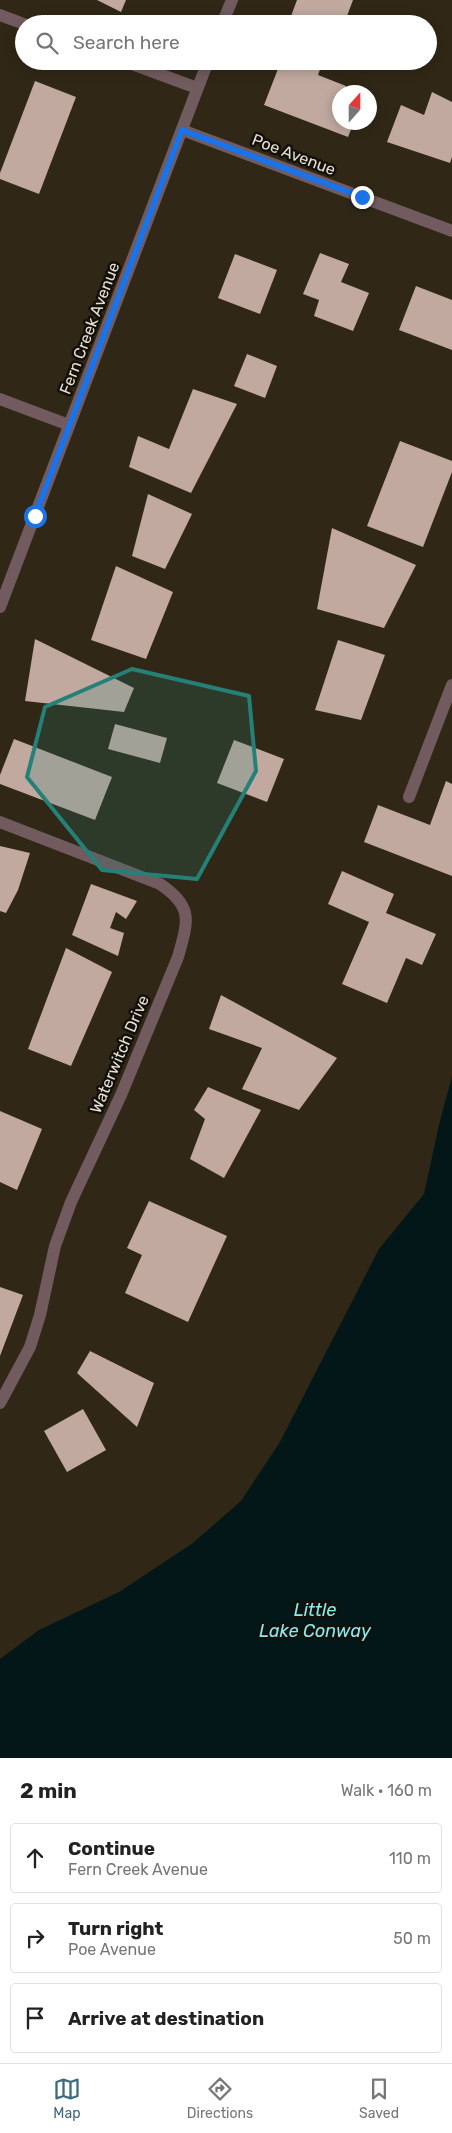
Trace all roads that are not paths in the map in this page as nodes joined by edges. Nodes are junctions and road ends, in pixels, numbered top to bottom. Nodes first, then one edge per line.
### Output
1 (232, 0) edge
2 (226, 15) edge
3 (0, 16) edge
4 (15, 21) edge
5 (148, 70) edge
6 (204, 70) edge
7 (197, 88) junction
8 (182, 130) junction
9 (452, 231) edge
10 (0, 399) edge
11 (69, 425) junction
12 (0, 607) edge
13 (452, 685) edge
14 (409, 797) dead end
15 (0, 822) edge
16 (0, 1403) edge

1 - 2 street
3 - 4 street
5 - 7 street
6 - 7 street, Fern Creek Avenue
7 - 8 street, Fern Creek Avenue
8 - 9 street, Poe Avenue
8 - 11 street, Fern Creek Avenue
10 - 11 street
11 - 12 street, Fern Creek Avenue
13 - 14 street
15 - 16 street, Waterwitch Drive

